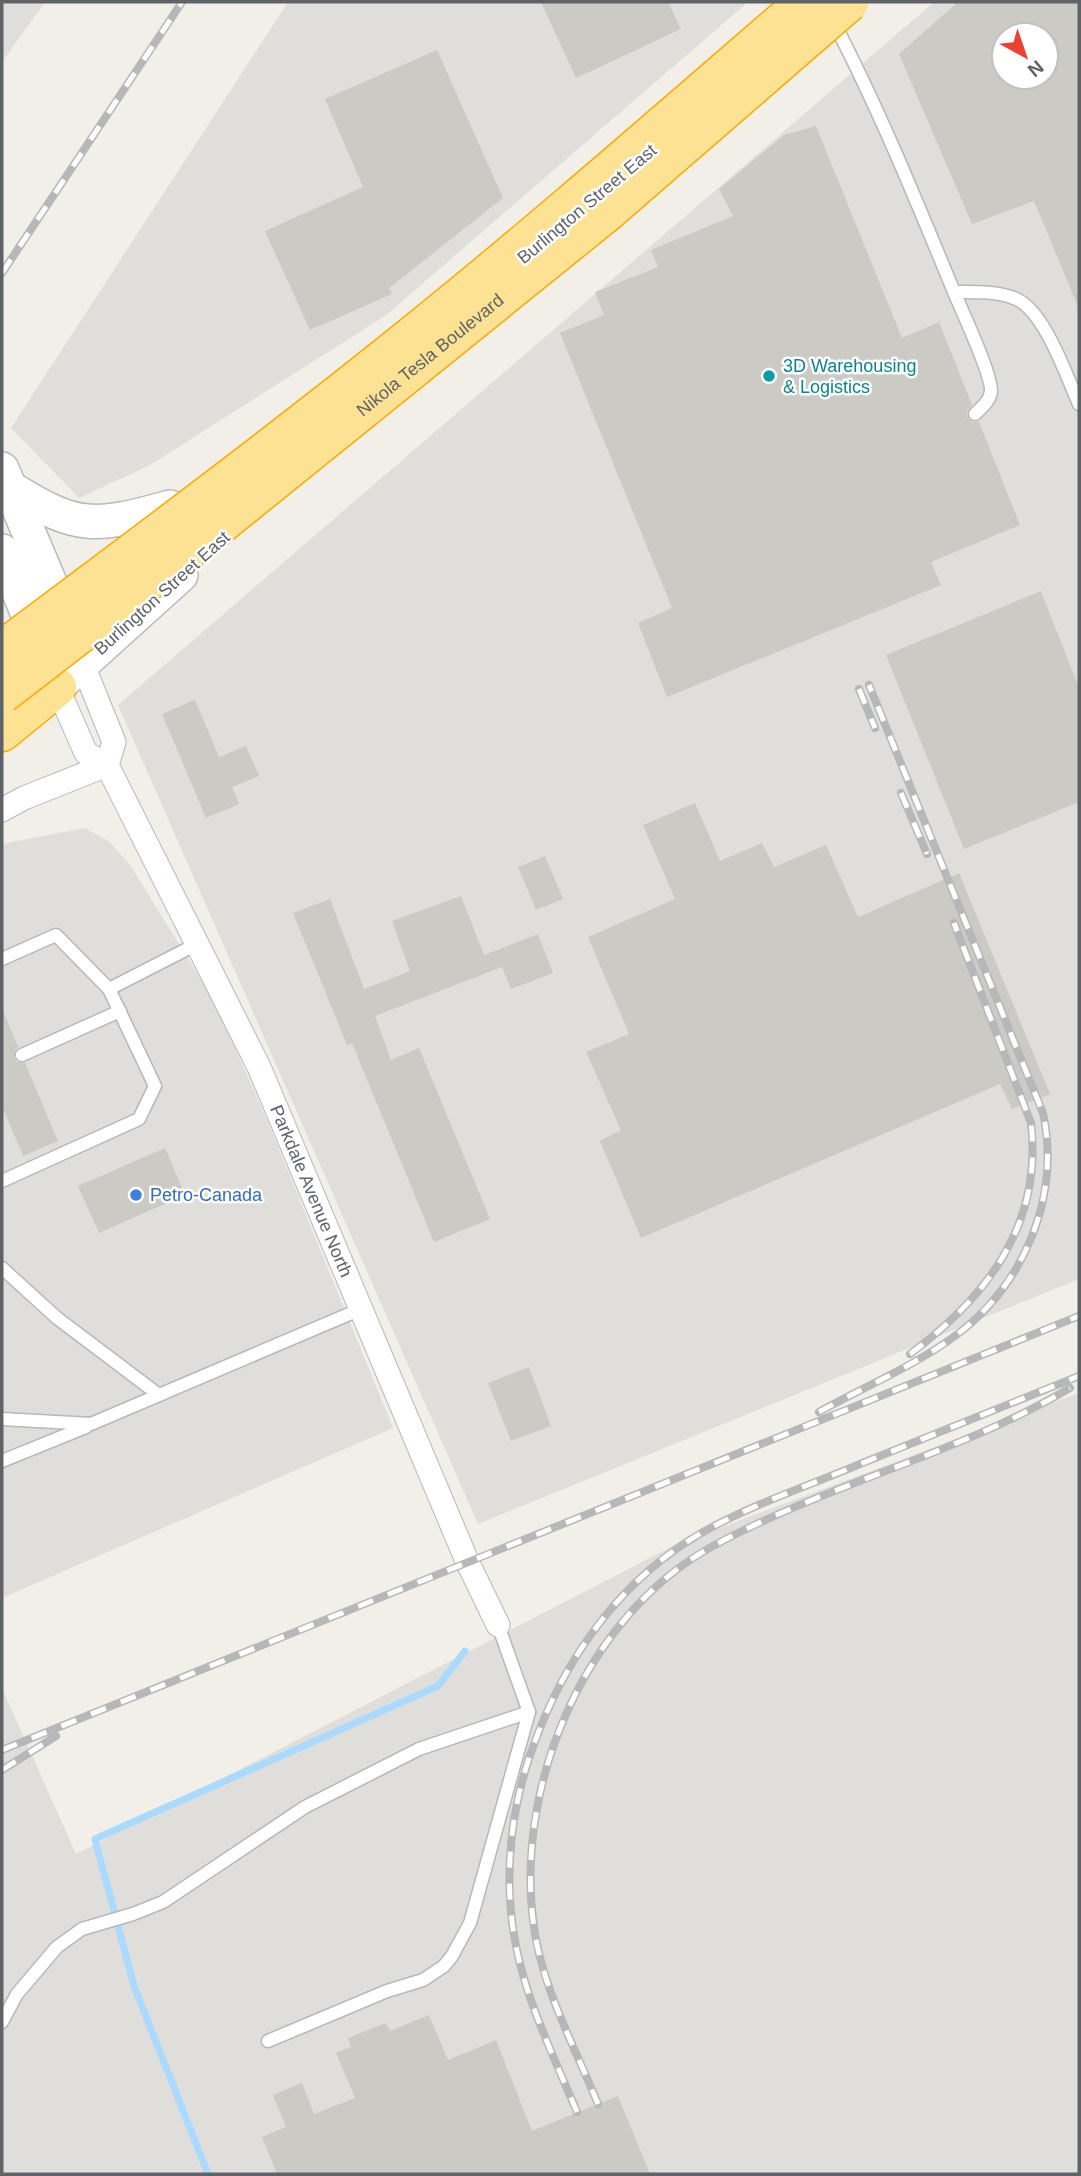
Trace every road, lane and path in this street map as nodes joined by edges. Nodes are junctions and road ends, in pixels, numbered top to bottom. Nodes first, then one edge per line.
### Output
1 (805, 2) edge
2 (823, 2) edge
3 (849, 2) edge
4 (954, 292) junction
5 (347, 402) junction
6 (1079, 404) edge
7 (975, 414) dead end
8 (271, 438) junction
9 (6, 478) edge
10 (170, 508) junction
11 (2, 551) edge
12 (27, 608) edge
13 (55, 637) junction
14 (2, 650) edge
15 (70, 676) junction
16 (2, 694) edge
17 (2, 702) edge
18 (2, 732) edge
19 (107, 765) junction
20 (2, 810) edge
21 (197, 944) junction
22 (2, 959) edge
23 (109, 989) junction
24 (120, 1011) junction
25 (22, 1055) dead end
26 (2, 1181) edge
27 (2, 1268) edge
28 (361, 1309) junction
29 (159, 1395) junction
30 (2, 1419) edge
31 (91, 1424) junction
32 (2, 1461) edge
33 (498, 1625) joint
34 (529, 1712) junction
35 (2, 2022) edge
36 (268, 2041) dead end

1 - 14 highway, Nikola Tesla Boulevard, bridge
2 - 4 lane
2 - 5 main road, Burlington Street East
3 - 16 highway, Nikola Tesla Boulevard, bridge
4 - 6 lane
4 - 7 lane
5 - 8 main road, Burlington Street East
5 - 15 main road, Burlington Street East
8 - 10 main road, Burlington Street East
8 - 13 main road
9 - 10 main road
9 - 12 main road
10 - 12 main road, Burlington Street East
11 - 12 main road
12 - 13 highway
13 - 15 main road, Parkdale Avenue North
13 - 17 highway
15 - 18 highway
15 - 19 street, Parkdale Avenue North
15 - 19 street, Parkdale Avenue North
19 - 20 street
19 - 21 street, Parkdale Avenue North
21 - 23 lane
21 - 28 street, Parkdale Avenue North
22 - 23 lane
23 - 24 lane
24 - 25 lane
24 - 26 lane
27 - 29 lane
28 - 29 lane
28 - 33 street, Parkdale Avenue North
29 - 31 lane
30 - 31 lane
31 - 32 lane
33 - 34 lane
34 - 35 lane
34 - 36 lane

